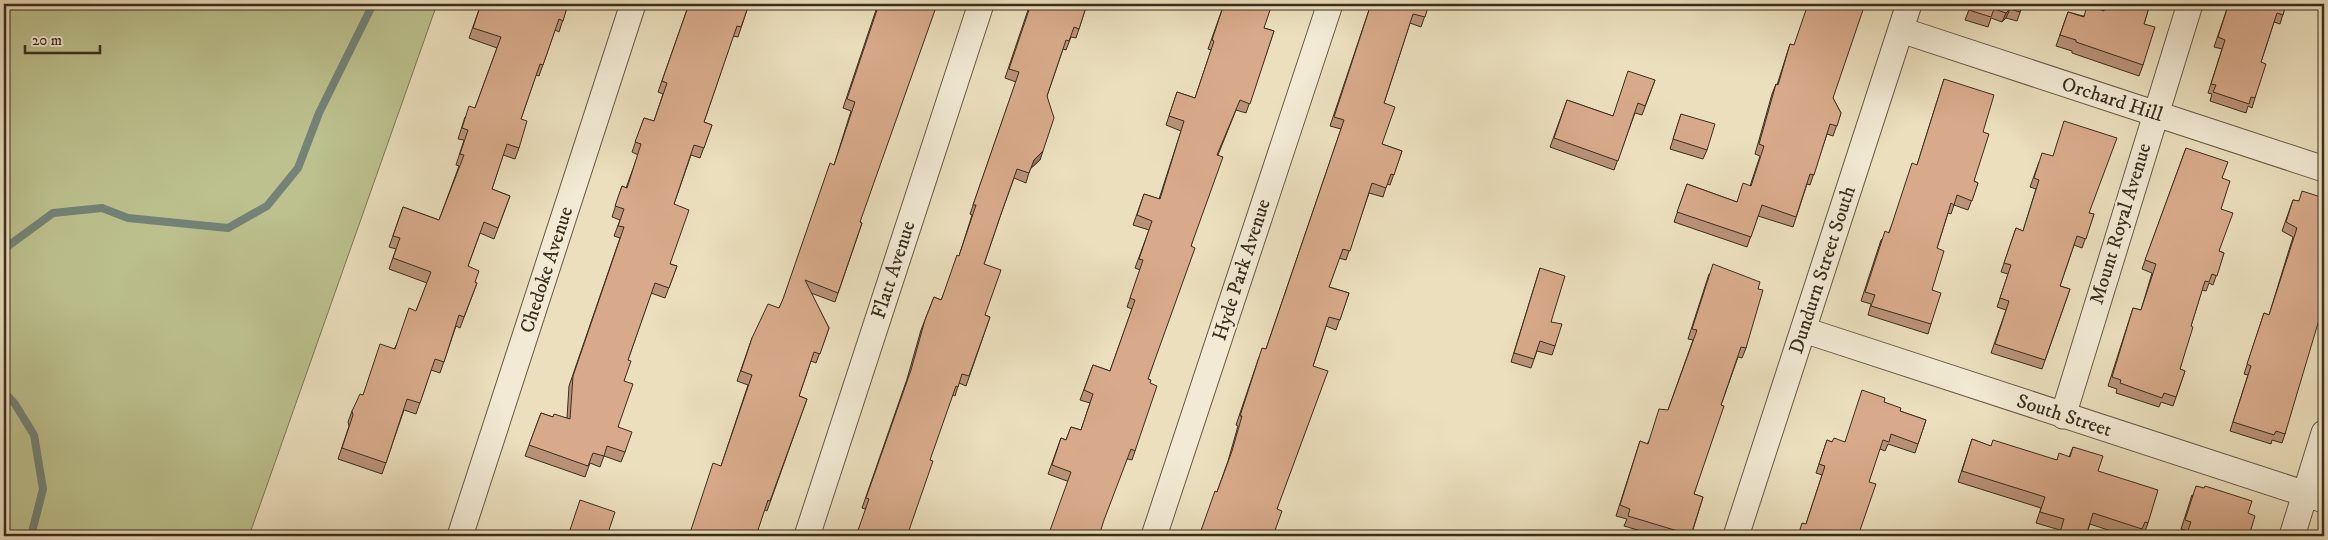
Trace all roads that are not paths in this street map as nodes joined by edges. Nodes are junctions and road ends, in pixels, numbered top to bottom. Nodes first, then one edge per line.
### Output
1 (633, 4) edge
2 (981, 4) edge
3 (1330, 4) edge
4 (1910, 4) edge
5 (2190, 4) edge
6 (1901, 30) junction
7 (2155, 113) junction
8 (2324, 169) edge
9 (1804, 330) junction
10 (2064, 416) junction
11 (2324, 433) edge
12 (2315, 497) edge
13 (460, 536) edge
14 (806, 536) edge
15 (1154, 536) edge
16 (1736, 536) edge
17 (2292, 536) edge

1 - 13 street, Chedoke Avenue
2 - 14 street, Flatt Avenue
3 - 15 street, Hyde Park Avenue
4 - 6 street, Dundurn Street South
5 - 7 street, Mount Royal Avenue
6 - 7 street, Orchard Hill
6 - 9 street, Dundurn Street South
7 - 8 street, Orchard Hill
7 - 10 street, Mount Royal Avenue
9 - 10 street, South Street
9 - 16 street, Dundurn Street South
10 - 12 street, South Street
11 - 12 street
12 - 17 street

